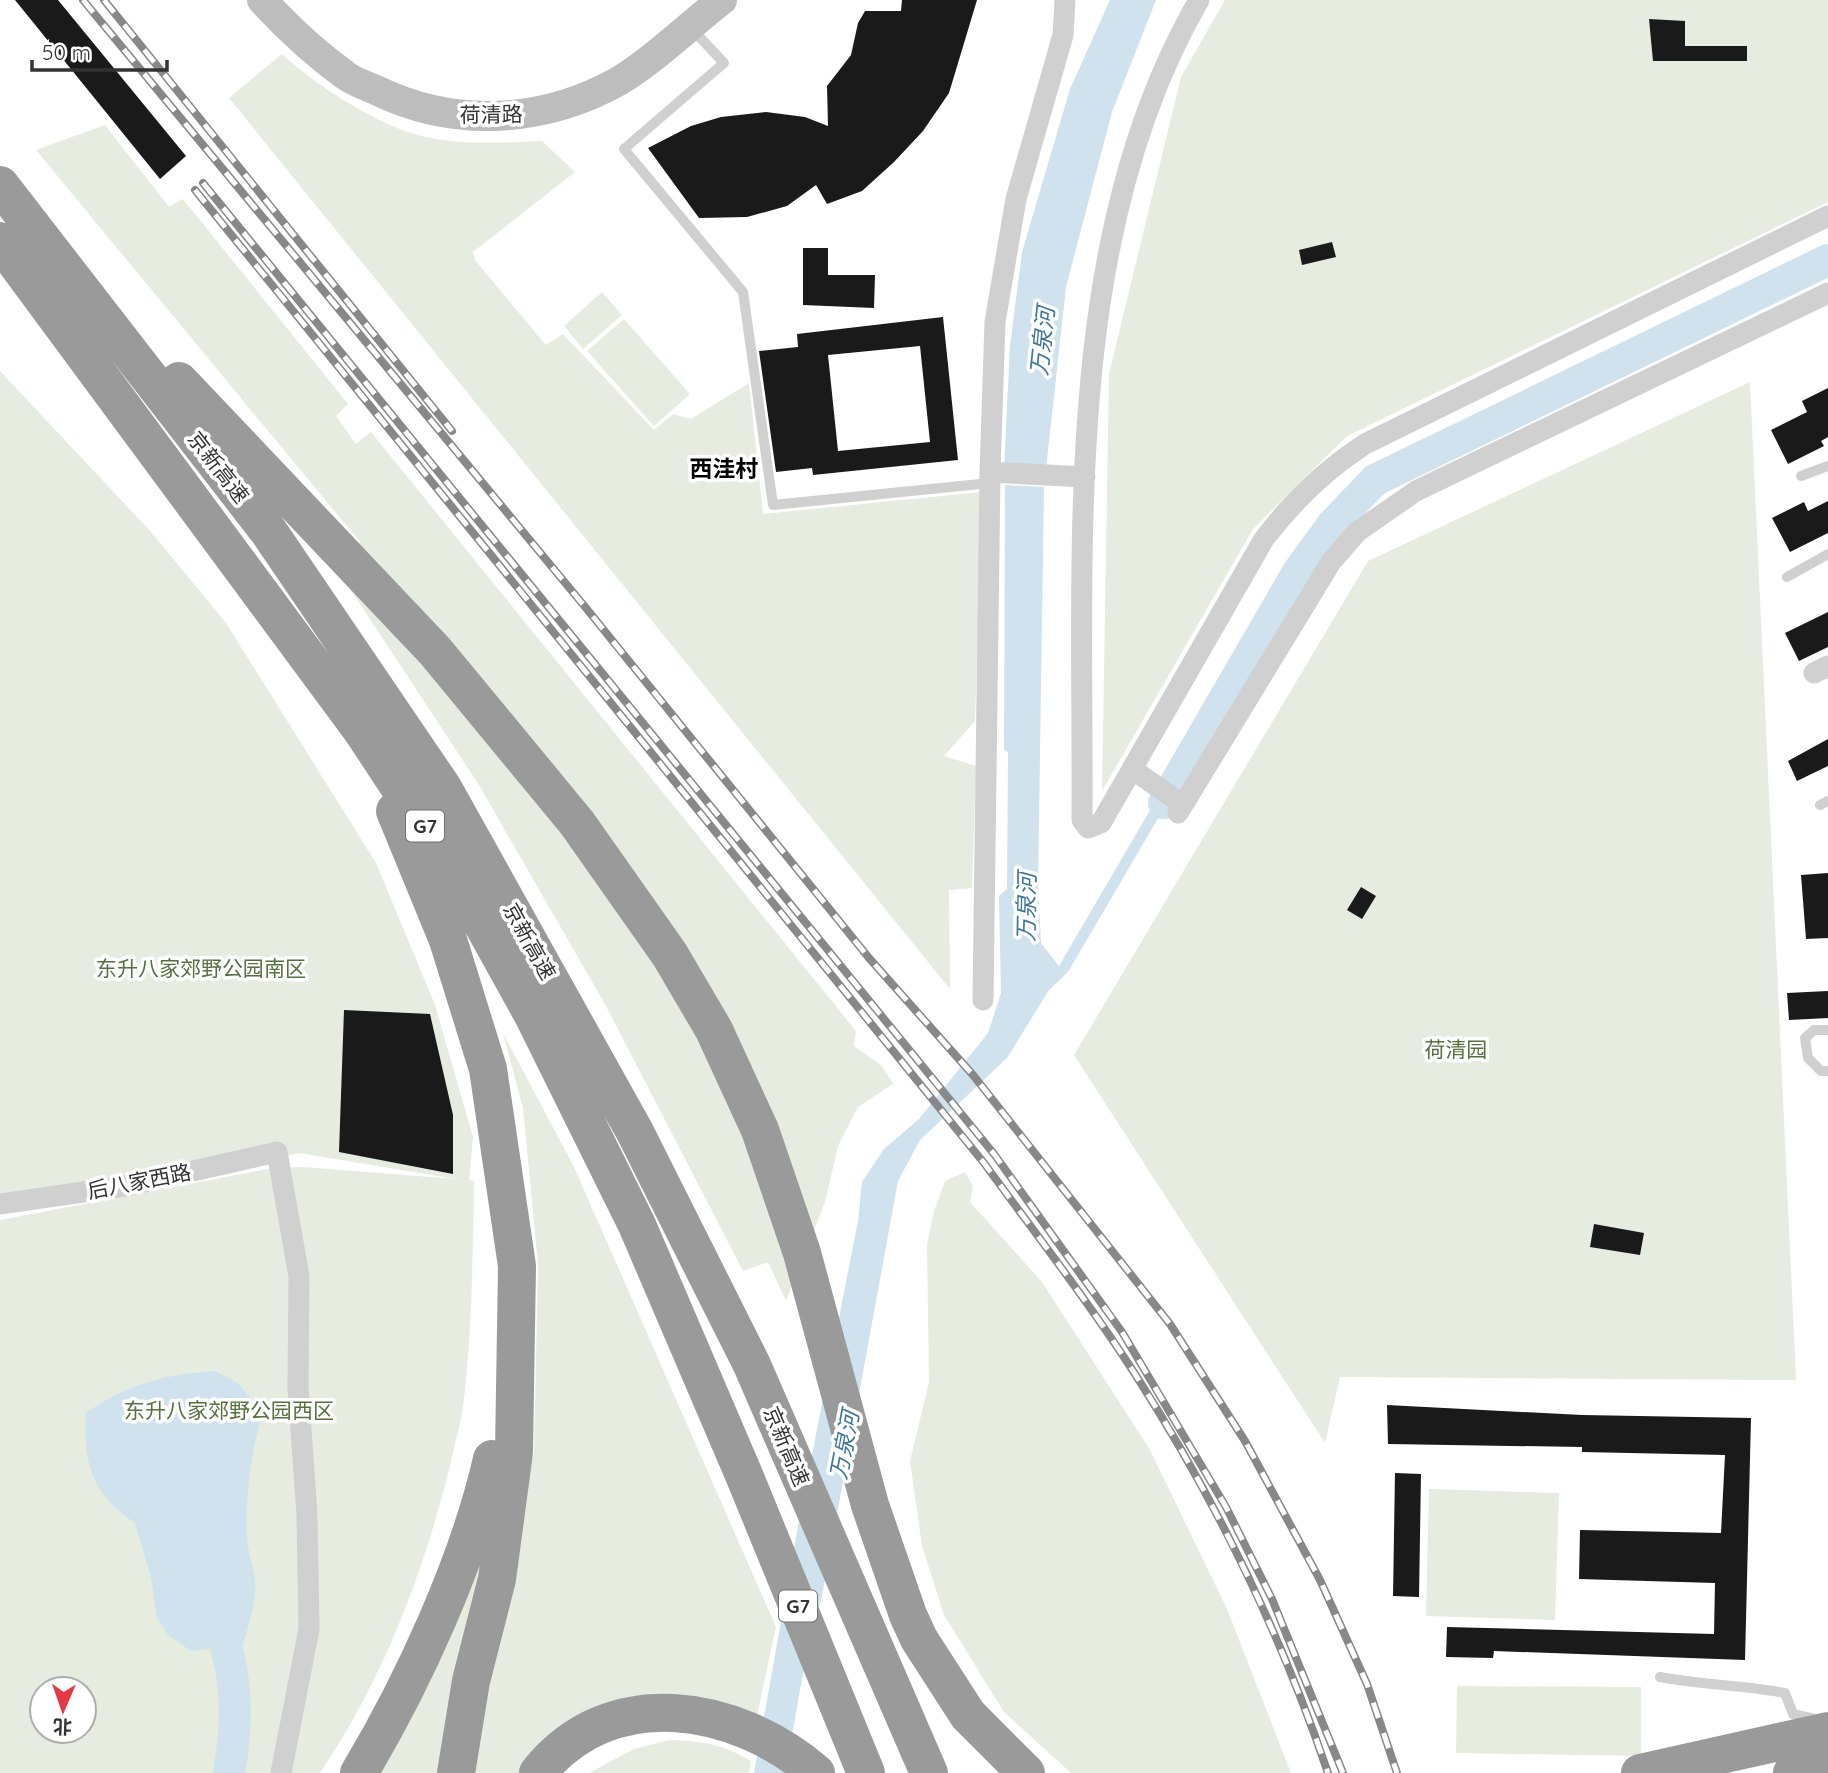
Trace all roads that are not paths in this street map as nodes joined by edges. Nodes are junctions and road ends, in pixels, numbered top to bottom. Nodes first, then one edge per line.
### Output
1 (262, 0) edge
2 (722, 0) edge
3 (1065, 0) edge
4 (1199, 0) edge
5 (689, 26) junction
6 (0, 185) edge
7 (1828, 216) edge
8 (0, 241) edge
9 (55, 256) junction
10 (1828, 293) edge
11 (1828, 466) edge
12 (1801, 476) dead end
13 (1085, 477) junction
14 (990, 478) junction
15 (1828, 554) edge
16 (1787, 576) dead end
17 (363, 732) junction
18 (1132, 769) junction
19 (983, 1000) dead end
20 (1828, 1030) edge
21 (1828, 1071) edge
22 (0, 1204) edge
23 (515, 1362) junction
24 (1660, 1677) dead end
25 (1828, 1717) edge
26 (1828, 1731) edge
27 (1828, 1765) edge
28 (281, 1773) edge
29 (359, 1773) edge
30 (456, 1773) edge
31 (538, 1773) edge
32 (816, 1773) edge
33 (866, 1773) edge
34 (929, 1773) edge
35 (1026, 1773) edge
36 (1640, 1773) edge
37 (1792, 1773) edge

1 - 5 main road, 荷清路
2 - 5 main road, 荷清路
3 - 14 street
4 - 13 street
5 - 14 lane
6 - 9 highway, 京新高速 / G7
7 - 18 street
8 - 17 highway, 京新高速 / G7
9 - 34 highway, 京新高速 / G7
9 - 35 highway
10 - 18 street
11 - 12 lane
13 - 14 street
13 - 18 street
14 - 19 street
15 - 16 lane
17 - 23 highway
17 - 33 highway, 京新高速 / G7
20 - 21 lane
22 - 28 street, 后八家西路
23 - 29 highway
23 - 30 highway
24 - 25 lane
26 - 36 highway
27 - 37 highway
31 - 32 highway

